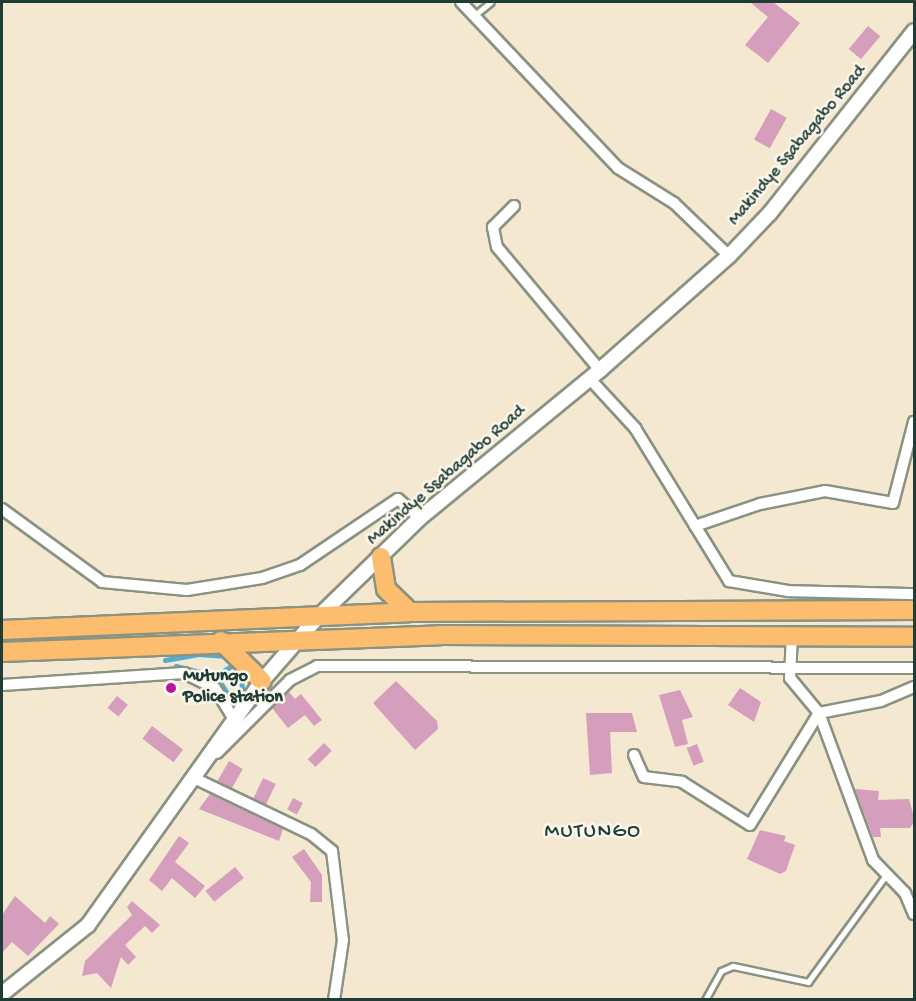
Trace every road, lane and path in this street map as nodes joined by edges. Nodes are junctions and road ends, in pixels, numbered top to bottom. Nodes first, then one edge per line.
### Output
1 (461, 2) edge
2 (491, 2) edge
3 (476, 14) junction
4 (915, 31) edge
5 (514, 206) dead end
6 (729, 256) junction
7 (595, 375) junction
8 (915, 422) edge
9 (2, 509) edge
10 (420, 519) junction
11 (695, 526) junction
12 (381, 557) junction
13 (915, 594) edge
14 (915, 610) edge
15 (410, 612) junction
16 (317, 618) junction
17 (2, 630) edge
18 (792, 634) junction
19 (915, 637) edge
20 (301, 638) junction
21 (221, 641) junction
22 (2, 652) edge
23 (789, 667) junction
24 (915, 668) edge
25 (262, 681) junction
26 (2, 685) edge
27 (915, 687) edge
28 (819, 713) junction
29 (235, 721) junction
30 (634, 754) dead end
31 (208, 762) junction
32 (196, 779) junction
33 (886, 875) junction
34 (915, 914) edge
35 (2, 994) edge
36 (334, 999) edge
37 (705, 999) edge

1 - 3 street
2 - 3 lane
3 - 6 street
4 - 6 street, Makindye Ssabagabo Road
5 - 7 street
6 - 7 street, Makindye Ssabagabo Road
7 - 10 street, Makindye Ssabagabo Road
7 - 11 street
8 - 11 street
9 - 10 street
10 - 12 street, Makindye Ssabagabo Road
11 - 13 street
12 - 15 highway
12 - 16 street, Makindye Ssabagabo Road
14 - 15 highway
15 - 16 highway
16 - 17 highway
16 - 20 street, Makindye Ssabagabo Road
18 - 19 highway
18 - 20 highway
18 - 23 street
20 - 21 highway
20 - 25 street, Makindye Ssabagabo Road
21 - 22 highway
21 - 25 highway
23 - 24 street
23 - 28 street
23 - 31 street
25 - 29 street, Makindye Ssabagabo Road
26 - 29 street
27 - 28 street
28 - 30 street
28 - 33 street
29 - 31 street, Makindye Ssabagabo Road
31 - 32 street, Makindye Ssabagabo Road
32 - 35 street, Makindye Ssabagabo Road
32 - 36 street
33 - 34 street
33 - 37 lane

